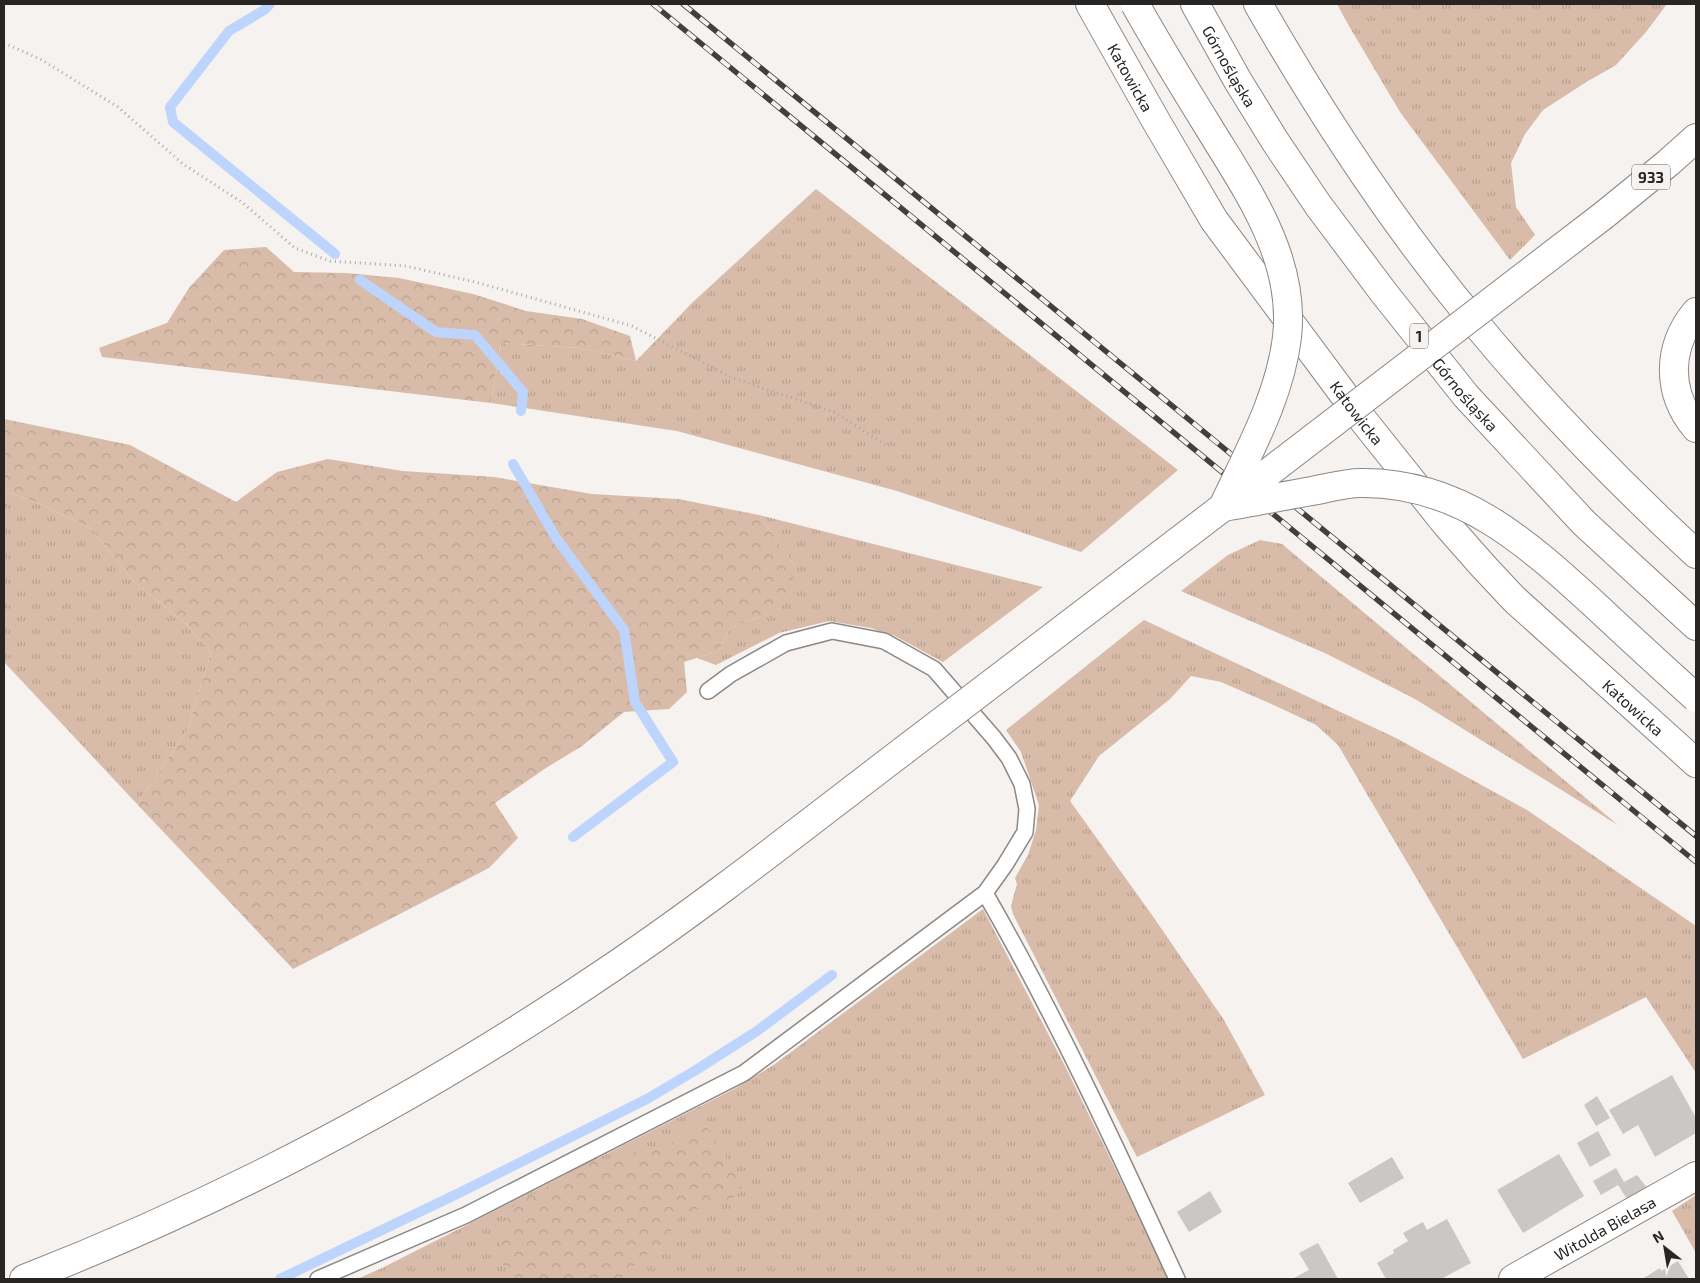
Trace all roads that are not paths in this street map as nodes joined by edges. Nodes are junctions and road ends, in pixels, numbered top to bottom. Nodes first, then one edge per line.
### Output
1 (1090, 4) edge
2 (1135, 4) edge
3 (1195, 4) edge
4 (1258, 4) edge
5 (1277, 4) edge
6 (1306, 86) junction
7 (1696, 138) edge
8 (1696, 312) edge
9 (1696, 428) edge
10 (1223, 507) junction
11 (1696, 554) edge
12 (1696, 626) edge
13 (708, 691) dead end
14 (1696, 698) edge
15 (1696, 763) edge
16 (985, 893) junction
17 (1696, 1176) edge
18 (24, 1279) edge
19 (318, 1279) edge
20 (1178, 1279) edge
21 (1512, 1279) edge

1 - 15 main road, Katowicka
2 - 10 main road, bridge
3 - 12 main road, Górnośląska / 1
4 - 6 main road
5 - 6 main road
6 - 11 main road
7 - 10 main road, 933, bridge
8 - 9 main road
10 - 14 main road, bridge
10 - 18 main road, 933, bridge
13 - 16 lane
16 - 19 lane
16 - 20 lane
17 - 21 main road, Witolda Bielasa

